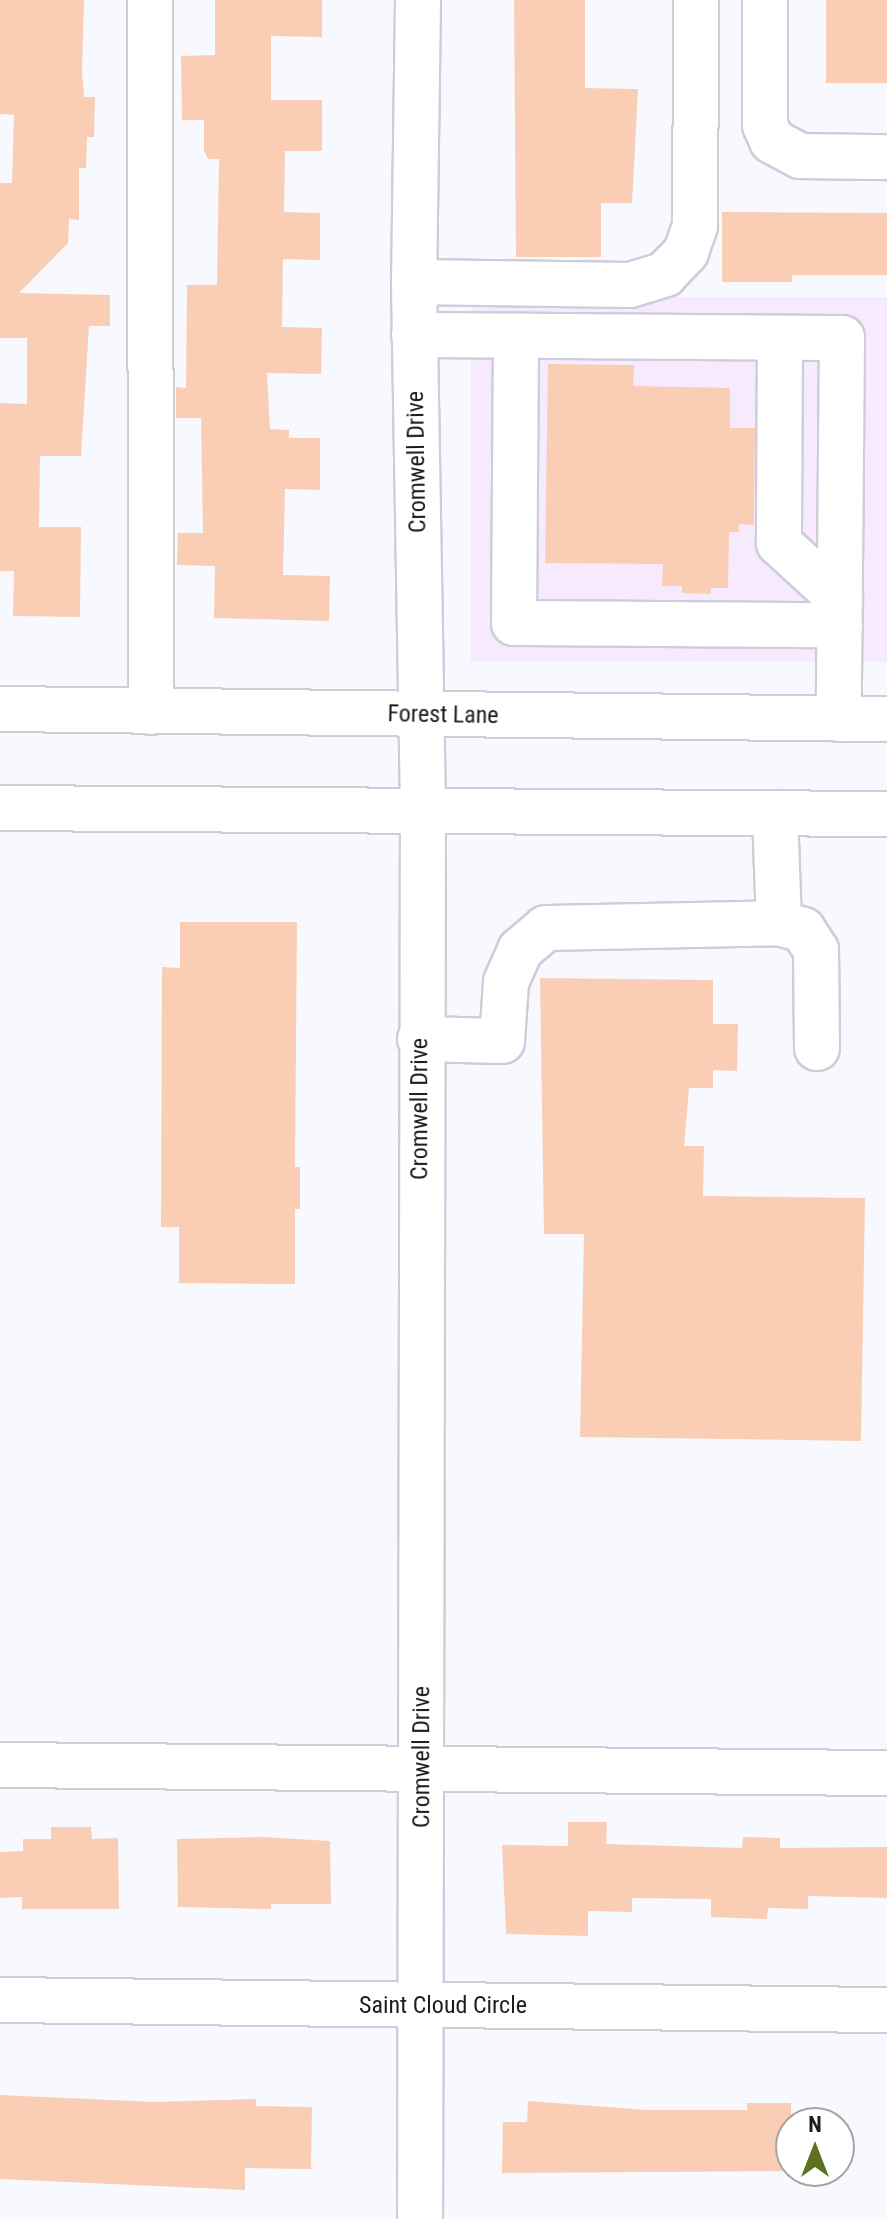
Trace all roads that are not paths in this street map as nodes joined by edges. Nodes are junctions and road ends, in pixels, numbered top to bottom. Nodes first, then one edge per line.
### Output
1 (150, 0) edge
2 (418, 0) edge
3 (696, 0) edge
4 (765, 0) edge
5 (887, 157) edge
6 (414, 282) junction
7 (414, 335) junction
8 (516, 336) junction
9 (780, 338) junction
10 (840, 612) junction
11 (0, 709) edge
12 (151, 712) junction
13 (421, 714) junction
14 (839, 719) junction
15 (887, 719) edge
16 (0, 808) edge
17 (423, 809) junction
18 (775, 813) junction
19 (887, 814) edge
20 (779, 923) junction
21 (420, 1039) junction
22 (817, 1048) dead end
23 (0, 1765) edge
24 (422, 1769) junction
25 (887, 1773) edge
26 (0, 2000) edge
27 (420, 2006) junction
28 (887, 2010) edge
29 (420, 2219) edge

1 - 12 street
2 - 6 street, Cromwell Drive
3 - 6 street
4 - 5 street
6 - 7 street, Cromwell Drive
7 - 8 street
7 - 13 street, Cromwell Drive
8 - 9 street
8 - 10 street
9 - 10 street
9 - 10 street
10 - 14 street
11 - 12 street, Forest Lane
12 - 13 street, Forest Lane
13 - 14 street, Forest Lane
13 - 17 street, Cromwell Drive
14 - 15 street, Forest Lane
16 - 17 street
17 - 18 street
17 - 21 street, Cromwell Drive
18 - 19 street
18 - 20 street
20 - 21 street
20 - 22 street
21 - 24 street, Cromwell Drive
23 - 24 street
24 - 25 street
24 - 27 street, Cromwell Drive
26 - 27 street, Saint Cloud Circle
27 - 28 street, Saint Cloud Circle
27 - 29 street, Cromwell Drive

